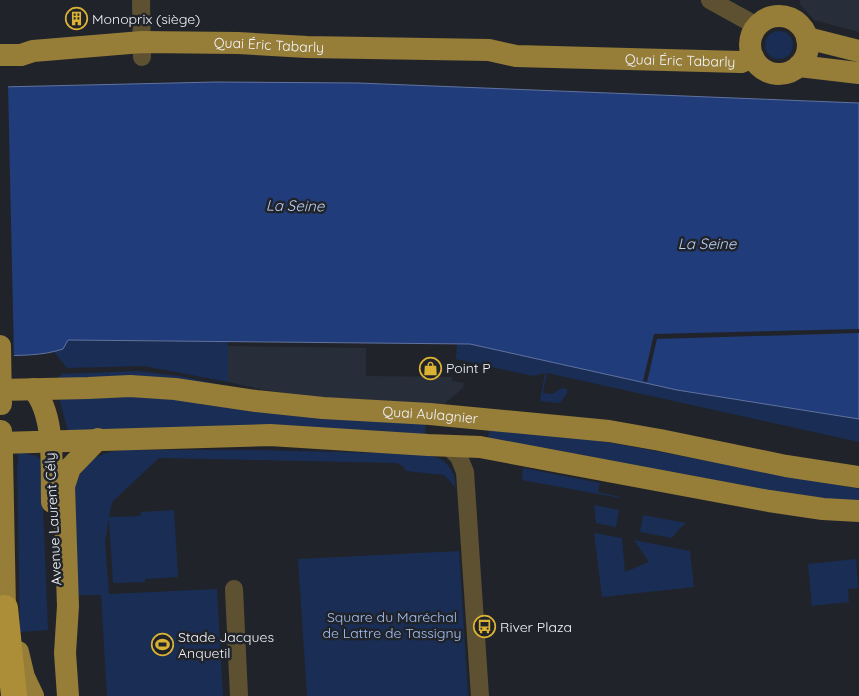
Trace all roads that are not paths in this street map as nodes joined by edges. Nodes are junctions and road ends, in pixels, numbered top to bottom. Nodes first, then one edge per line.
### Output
1 (141, 0) edge
2 (710, 0) edge
3 (781, 8) edge
4 (757, 26) junction
5 (807, 38) junction
6 (142, 49) junction
7 (859, 51) edge
8 (10, 55) edge
9 (516, 56) junction
10 (753, 57) junction
11 (800, 66) junction
12 (859, 72) edge
13 (0, 346) edge
14 (33, 389) junction
15 (0, 397) edge
16 (464, 418) junction
17 (98, 439) junction
18 (50, 441) junction
19 (1, 443) edge
20 (448, 446) junction
21 (480, 447) junction
22 (465, 472) junction
23 (859, 477) edge
24 (859, 511) edge
25 (234, 589) dead end
26 (5, 608) junction
27 (0, 634) edge
28 (65, 652) junction
29 (4, 696) edge
30 (14, 696) edge
31 (33, 696) edge
32 (68, 696) edge
33 (239, 696) edge
34 (480, 696) edge

1 - 6 street
2 - 4 street
3 - 4 main road
3 - 5 main road
4 - 10 main road
5 - 7 main road
5 - 11 main road
6 - 8 main road, Quai Éric Tabarly
6 - 9 main road, Quai Éric Tabarly
6 - 9 main road, Quai Éric Tabarly
9 - 10 main road, Quai Éric Tabarly
10 - 11 main road
11 - 12 main road
13 - 15 main road, bridge
14 - 15 main road, Quai Aulagnier
14 - 16 main road, Quai Aulagnier
14 - 18 main road, Avenue Laurent Cély
15 - 19 main road
16 - 20 main road
16 - 21 main road
16 - 23 main road, Quai Aulagnier
17 - 18 main road, Quai Aulagnier
17 - 20 main road, Quai Aulagnier
17 - 28 main road, Avenue Laurent Cély
18 - 19 main road, Quai Aulagnier
18 - 28 main road, Avenue Laurent Cély
19 - 26 main road
20 - 21 main road, Quai Aulagnier
20 - 22 street
21 - 22 street
21 - 24 main road, Quai Aulagnier
22 - 34 street
25 - 33 street
26 - 27 main road
26 - 29 highway
26 - 30 highway
26 - 31 main road
28 - 32 main road, Avenue Laurent Cély

